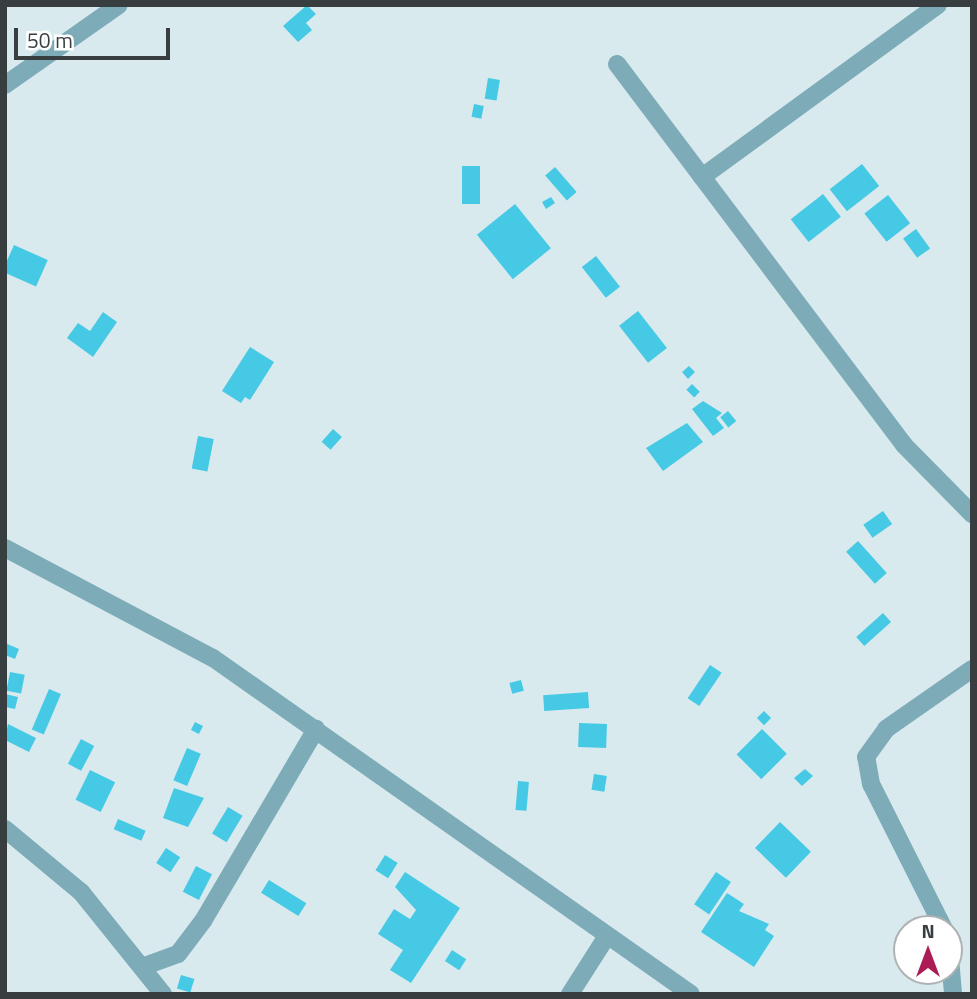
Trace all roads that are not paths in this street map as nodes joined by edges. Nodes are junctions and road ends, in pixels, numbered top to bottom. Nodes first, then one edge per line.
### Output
1 (119, 5) edge
2 (938, 5) edge
3 (617, 64) dead end
4 (5, 85) edge
5 (702, 177) junction
6 (972, 514) edge
7 (5, 548) edge
8 (972, 669) edge
9 (316, 729) junction
10 (5, 829) edge
11 (937, 915) edge
12 (607, 936) junction
13 (142, 967) junction
14 (163, 994) edge
15 (570, 994) edge
16 (691, 994) edge

1 - 4 street
2 - 5 street
3 - 5 street
5 - 6 street
7 - 9 street
8 - 11 street
9 - 12 street
9 - 13 street
10 - 13 street
12 - 15 street
12 - 16 street
13 - 14 street

